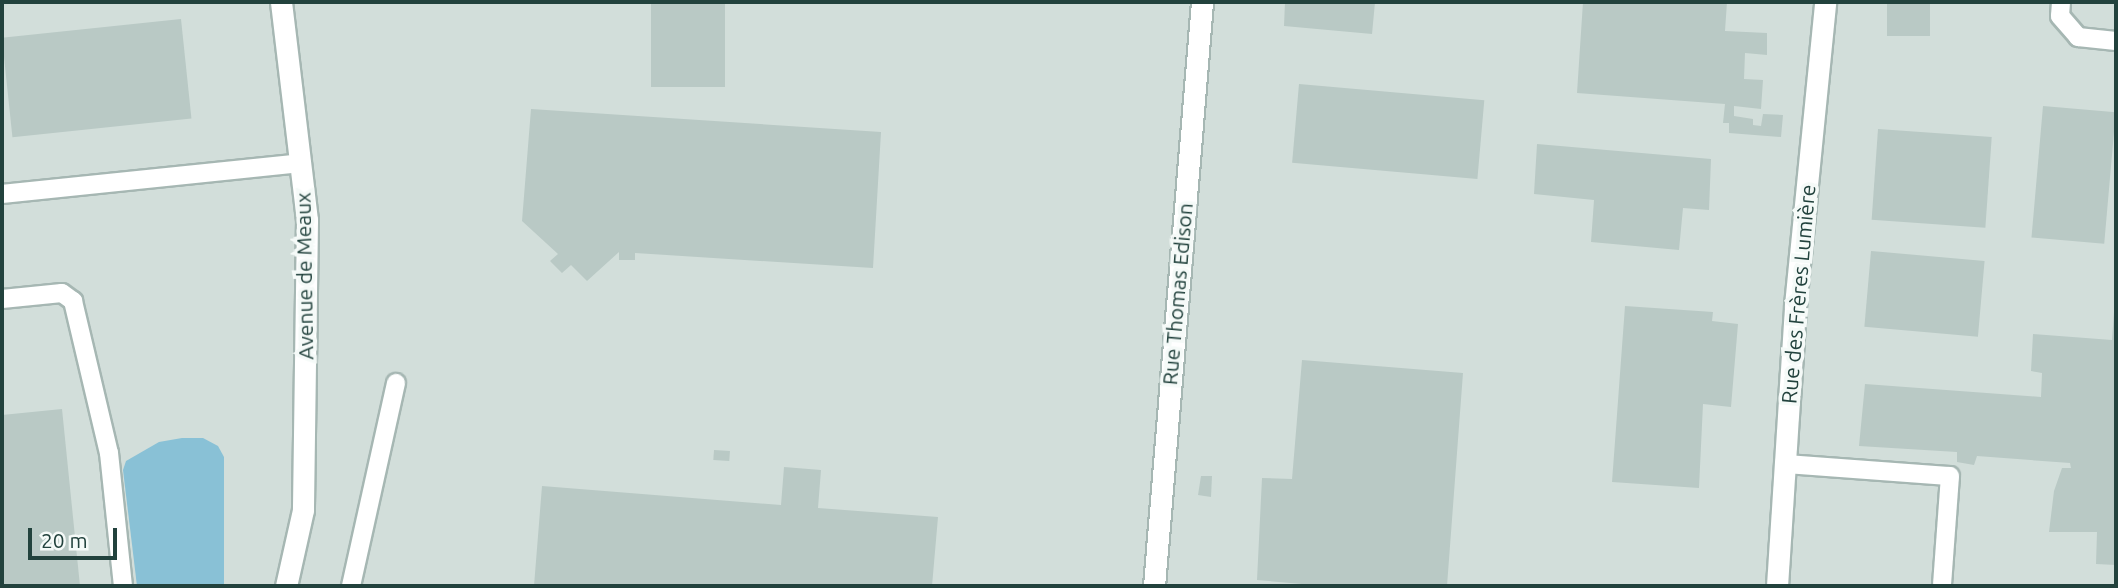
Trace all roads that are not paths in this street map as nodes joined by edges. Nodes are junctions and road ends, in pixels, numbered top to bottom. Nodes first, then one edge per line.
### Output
1 (281, 2) edge
2 (1202, 2) edge
3 (1825, 2) edge
4 (2061, 2) edge
5 (2116, 41) edge
6 (301, 163) junction
7 (2, 194) edge
8 (2, 299) edge
9 (396, 383) dead end
10 (1785, 464) junction
11 (1942, 584) dead end
12 (123, 586) edge
13 (286, 586) edge
14 (351, 586) edge
15 (1154, 586) edge
16 (1777, 586) edge

1 - 6 street, Avenue de Meaux
2 - 15 street, Rue Thomas Edison
3 - 10 street, Rue des Frères Lumière
4 - 5 lane
6 - 7 lane
6 - 13 street, Avenue de Meaux
8 - 12 lane
9 - 14 lane
10 - 11 lane
10 - 16 street, Rue des Frères Lumière

